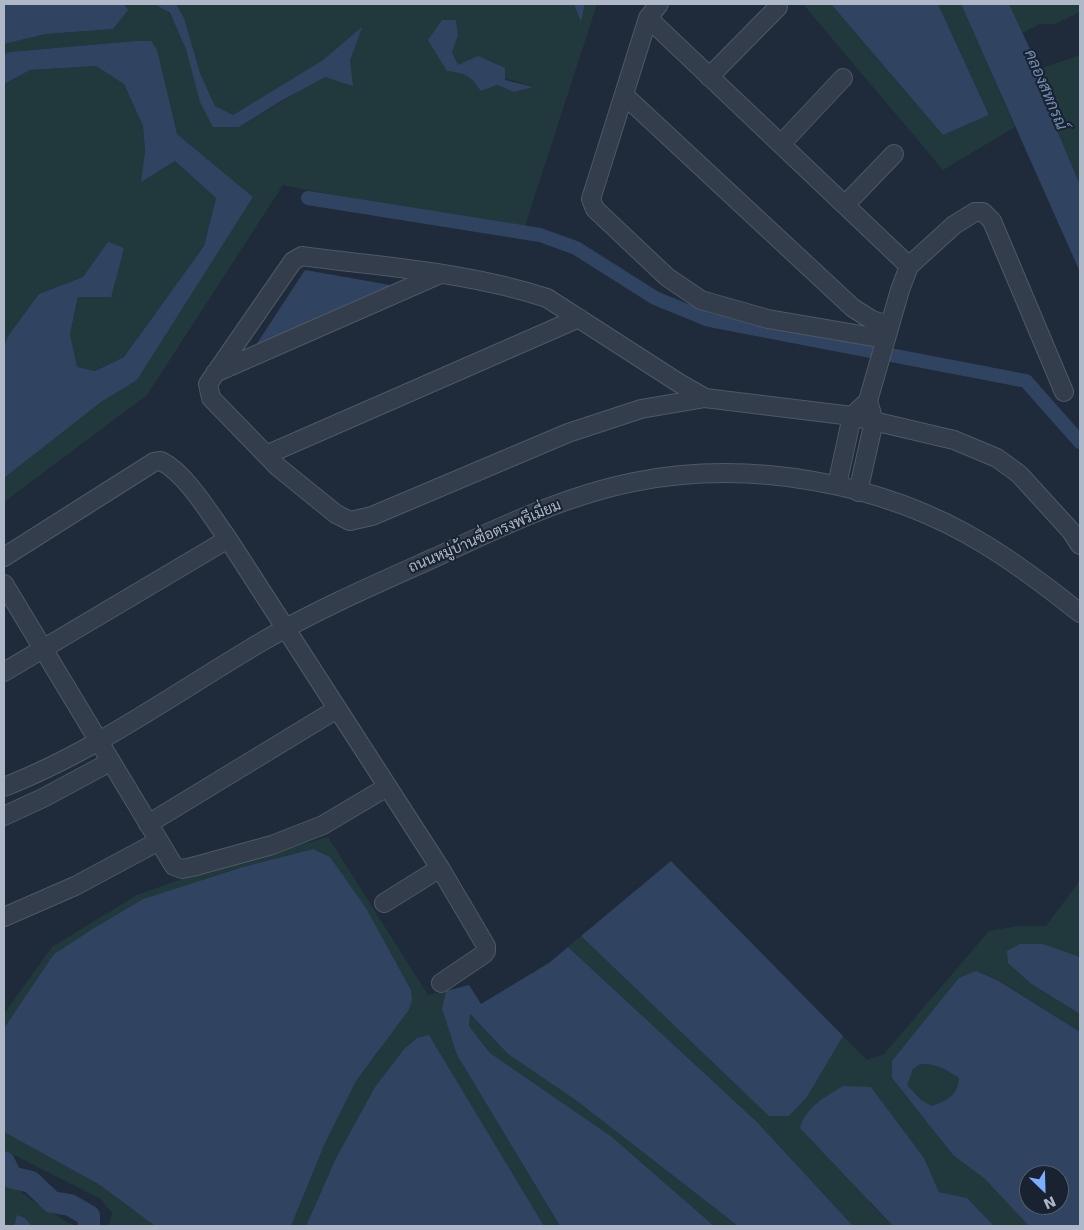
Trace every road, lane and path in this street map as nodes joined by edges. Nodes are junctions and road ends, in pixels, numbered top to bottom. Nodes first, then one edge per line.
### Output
1 (659, 4) edge
2 (778, 7) dead end
3 (648, 18) junction
4 (709, 77) junction
5 (843, 78) dead end
6 (624, 95) junction
7 (782, 143) junction
8 (894, 154) dead end
9 (846, 205) junction
10 (909, 266) junction
11 (438, 275) junction
12 (862, 314) junction
13 (579, 318) junction
14 (854, 335) junction
15 (886, 335) junction
16 (214, 373) junction
17 (679, 383) junction
18 (1064, 392) dead end
19 (705, 398) junction
20 (868, 401) junction
21 (641, 409) junction
22 (852, 416) junction
23 (874, 421) junction
24 (266, 455) junction
25 (837, 485) junction
26 (858, 492) junction
27 (228, 539) junction
28 (1080, 545) edge
29 (4, 557) edge
30 (4, 584) edge
31 (1080, 613) edge
32 (286, 628) junction
33 (43, 650) junction
34 (4, 672) edge
35 (337, 709) junction
36 (97, 741) junction
37 (110, 762) junction
38 (4, 787) edge
39 (387, 787) junction
40 (4, 816) edge
41 (148, 824) junction
42 (159, 841) junction
43 (440, 868) junction
44 (384, 903) dead end
45 (4, 917) edge
46 (441, 983) dead end

1 - 3 street
2 - 4 street
3 - 4 street
3 - 6 street
4 - 7 street
5 - 7 street
6 - 12 street
6 - 14 street
7 - 9 street
8 - 9 street
9 - 10 street
10 - 15 street
10 - 18 street
11 - 13 street
11 - 16 street
11 - 16 street
12 - 14 street
12 - 15 street
13 - 17 street
13 - 24 street
14 - 15 street
15 - 20 street
16 - 24 street
17 - 19 street
17 - 21 street
19 - 21 street
19 - 22 street
20 - 22 street
20 - 23 street
21 - 24 street
22 - 23 street
22 - 25 street
23 - 26 street
23 - 28 street
25 - 26 street, ถนนหมู่บ้านซื่อตรงพรีเมี่ยม
25 - 32 street, ถนนหมู่บ้านซื่อตรงพรีเมี่ยม
26 - 31 street, ถนนหมู่บ้านซื่อตรงพรีเมี่ยม
27 - 29 street
27 - 32 street
27 - 33 street
30 - 33 street
32 - 35 street
32 - 36 street, ถนนหมู่บ้านซื่อตรงพรีเมี่ยม
33 - 34 street
33 - 36 street
35 - 39 street
35 - 41 street
36 - 37 street
36 - 38 street, ถนนหมู่บ้านซื่อตรงพรีเมี่ยม
37 - 40 street
37 - 41 street
39 - 42 street
39 - 43 street
41 - 42 street
42 - 45 street
43 - 44 street
43 - 46 street

